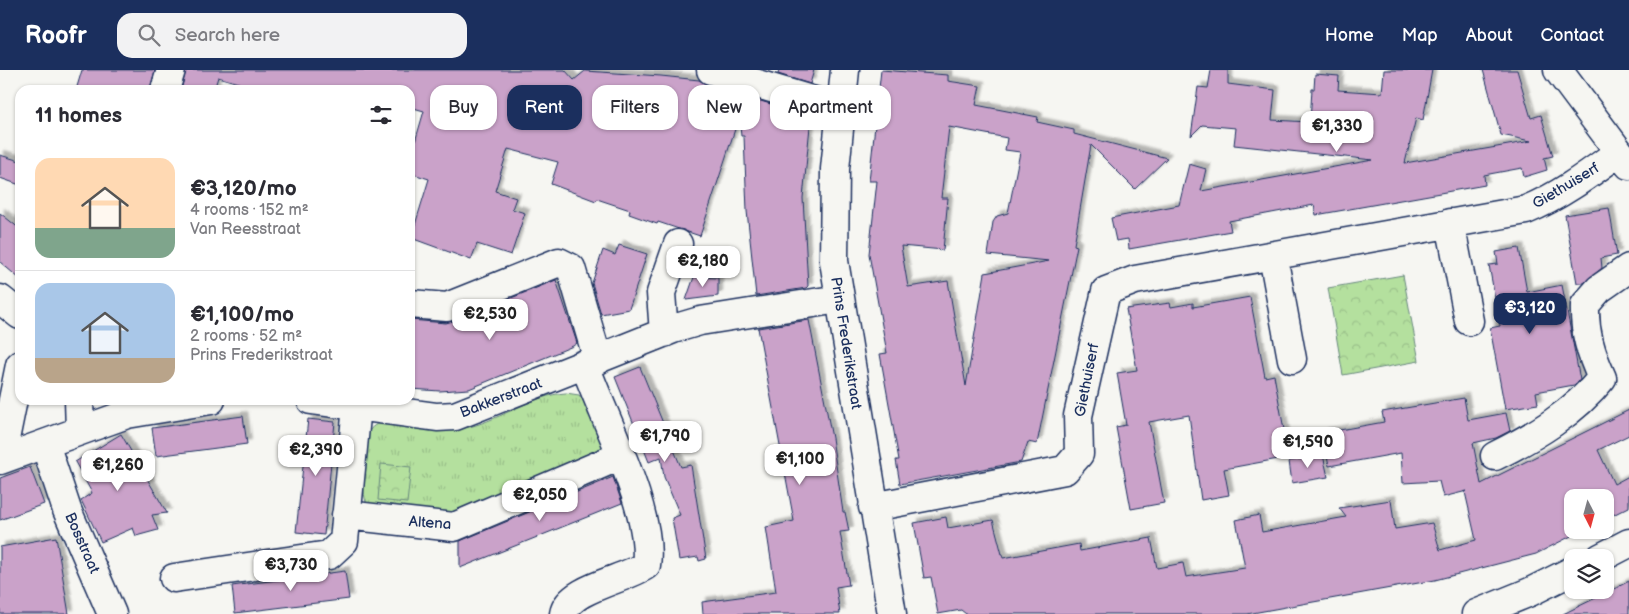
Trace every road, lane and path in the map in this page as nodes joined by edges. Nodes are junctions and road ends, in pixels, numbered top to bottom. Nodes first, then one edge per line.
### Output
1 (171, 70) edge
2 (711, 70) edge
3 (845, 70) edge
4 (1558, 70) edge
5 (166, 85) edge
6 (843, 85) edge
7 (770, 87) edge
8 (839, 130) edge
9 (1624, 159) edge
10 (1450, 223) junction
11 (678, 244) dead end
12 (1273, 256) junction
13 (1629, 268) edge
14 (0, 299) edge
15 (839, 299) junction
16 (415, 304) edge
17 (15, 311) edge
18 (1469, 321) dead end
19 (664, 333) junction
20 (1292, 359) dead end
21 (591, 362) junction
22 (15, 388) edge
23 (79, 405) edge
24 (181, 405) edge
25 (349, 405) edge
26 (357, 406) junction
27 (80, 431) junction
28 (44, 444) junction
29 (620, 456) junction
30 (1495, 456) dead end
31 (0, 459) edge
32 (873, 507) junction
33 (346, 515) junction
34 (1629, 543) edge
35 (1614, 551) edge
36 (1564, 575) edge
37 (174, 578) dead end
38 (112, 614) edge
39 (564, 614) edge
40 (892, 614) edge
41 (1476, 614) edge

1 - 5 street
2 - 7 street
3 - 6 street, Prins Frederikstraat
4 - 9 street
8 - 15 street, Prins Frederikstraat
9 - 10 street, Giethuiserf
10 - 12 street, Giethuiserf
10 - 18 street
11 - 19 street
12 - 20 street
12 - 32 street, Giethuiserf
13 - 30 street
14 - 17 street
15 - 19 street, Bakkerstraat
15 - 32 street, Prins Frederikstraat
16 - 21 street
19 - 21 street, Bakkerstraat
21 - 26 street, Bakkerstraat
21 - 29 street
22 - 31 street
23 - 27 street
24 - 27 street
25 - 26 street, Bakkerstraat
26 - 33 street
27 - 28 street
28 - 31 street
28 - 38 street, Bosstraat
29 - 33 street, Altena
29 - 39 street
32 - 40 street, Prins Frederikstraat
33 - 37 street
34 - 35 street
36 - 41 street

